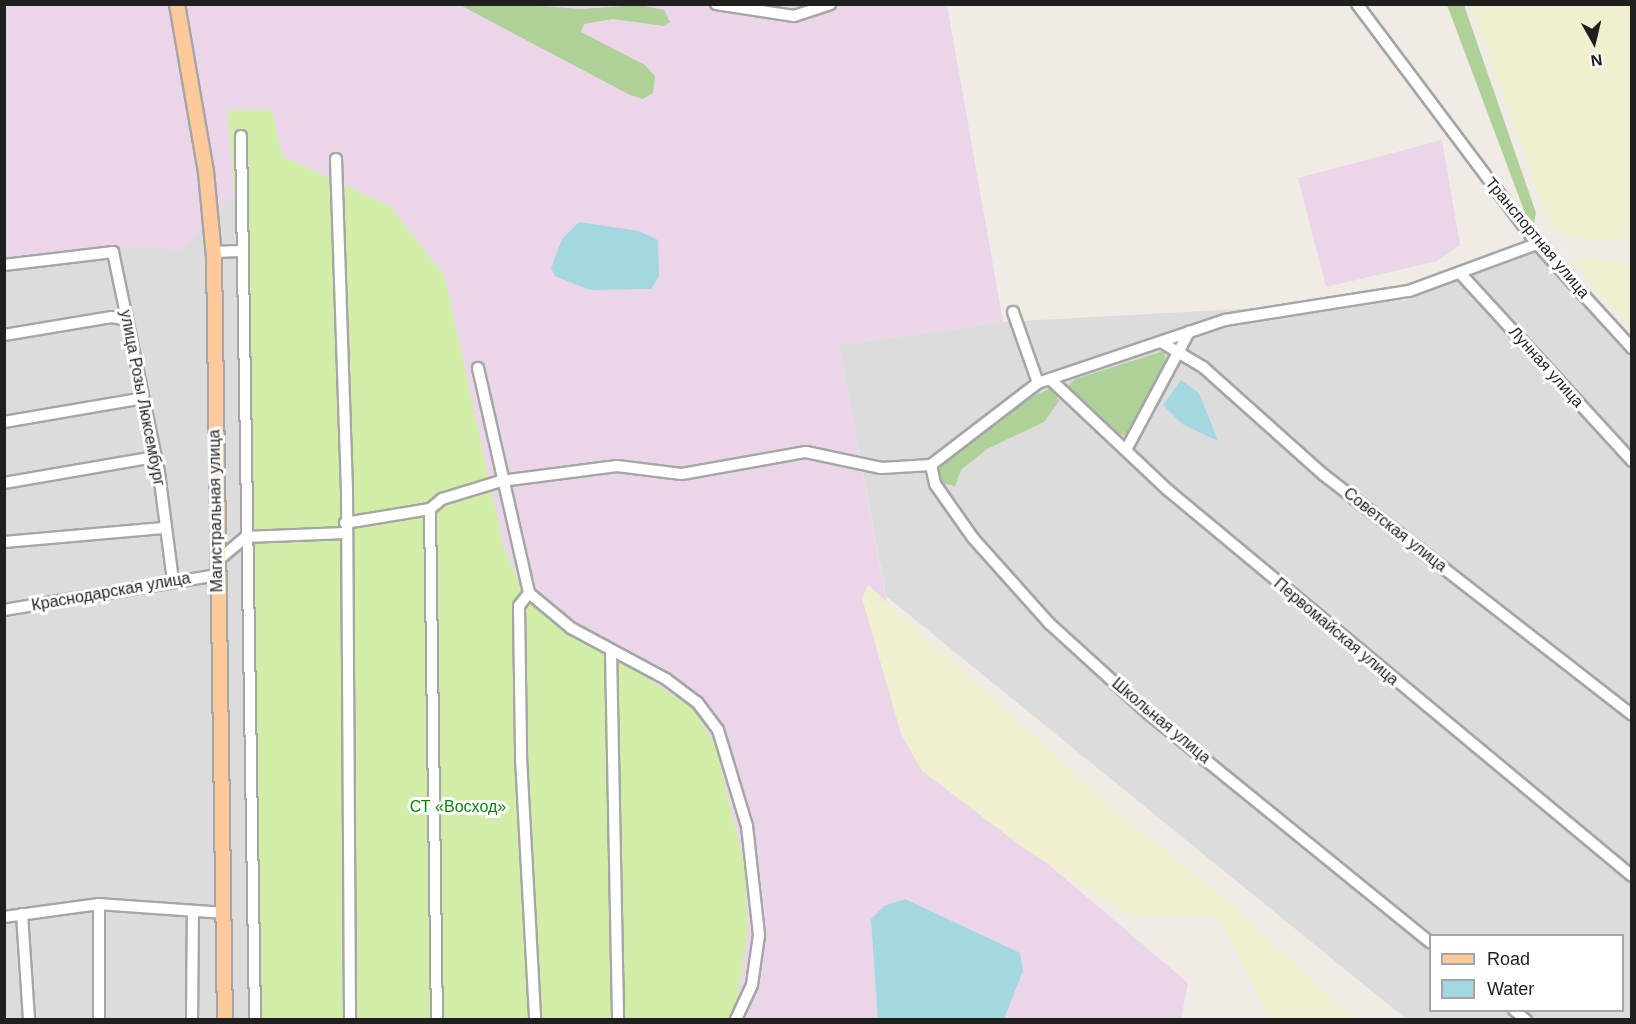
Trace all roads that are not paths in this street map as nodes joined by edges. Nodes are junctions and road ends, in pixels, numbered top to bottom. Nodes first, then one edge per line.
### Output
1 (177, 4) edge
2 (716, 4) edge
3 (830, 4) edge
4 (1357, 4) edge
5 (241, 136) dead end
6 (336, 159) dead end
7 (1538, 244) junction
8 (241, 251) junction
9 (213, 252) junction
10 (4, 266) edge
11 (1460, 273) junction
12 (1013, 312) dead end
13 (126, 320) junction
14 (1189, 332) junction
15 (4, 335) edge
16 (1161, 342) junction
17 (1632, 348) edge
18 (1182, 354) junction
19 (478, 368) dead end
20 (1050, 379) junction
21 (1038, 383) junction
22 (140, 399) junction
23 (4, 422) edge
24 (1127, 448) junction
25 (154, 457) junction
26 (1632, 461) edge
27 (931, 465) junction
28 (501, 481) junction
29 (4, 483) edge
30 (430, 509) junction
31 (164, 528) junction
32 (345, 528) junction
33 (246, 537) junction
34 (4, 542) edge
35 (217, 568) junction
36 (173, 581) junction
37 (529, 593) junction
38 (4, 610) edge
39 (612, 651) junction
40 (1632, 715) edge
41 (1632, 876) edge
42 (99, 904) junction
43 (193, 911) junction
44 (224, 913) junction
45 (22, 914) junction
46 (4, 917) edge
47 (1429, 940) edge
48 (28, 1020) edge
49 (99, 1020) edge
50 (192, 1020) edge
51 (225, 1020) edge
52 (255, 1020) edge
53 (350, 1020) edge
54 (437, 1020) edge
55 (535, 1020) edge
56 (618, 1020) edge
57 (736, 1020) edge

1 - 9 main road, Магистральная улица
2 - 3 street
4 - 7 street, Транспортная улица
5 - 8 street
6 - 32 street
7 - 11 street
7 - 17 street, Транспортная улица
8 - 9 street
8 - 33 street
9 - 35 main road, Магистральная улица
10 - 13 street, улица Розы Люксембург
11 - 14 street
11 - 26 street, Лунная улица
12 - 21 street
13 - 15 street
13 - 22 street, улица Розы Люксембург
14 - 16 street
14 - 18 street
16 - 18 street, Советская улица
16 - 20 street
18 - 24 street
18 - 40 street, Советская улица
19 - 28 street
20 - 21 street
20 - 24 street, Первомайская улица
21 - 27 street
22 - 23 street
22 - 25 street, улица Розы Люксембург
24 - 41 street, Первомайская улица
25 - 29 street
25 - 31 street, улица Розы Люксембург
27 - 28 street
27 - 47 street, Школьная улица
28 - 30 street
28 - 37 street
30 - 32 street
30 - 54 street
31 - 34 street
31 - 36 street, улица Розы Люксембург
32 - 33 street
32 - 53 street
33 - 35 street
33 - 52 street
35 - 36 street, Краснодарская улица
35 - 44 main road, Магистральная улица
36 - 38 street, Краснодарская улица
37 - 39 street
37 - 55 street
39 - 56 street
39 - 57 street
42 - 43 street
42 - 45 street
42 - 49 street
43 - 44 street
43 - 50 street
44 - 51 main road, Магистральная улица
45 - 46 street
45 - 48 street

